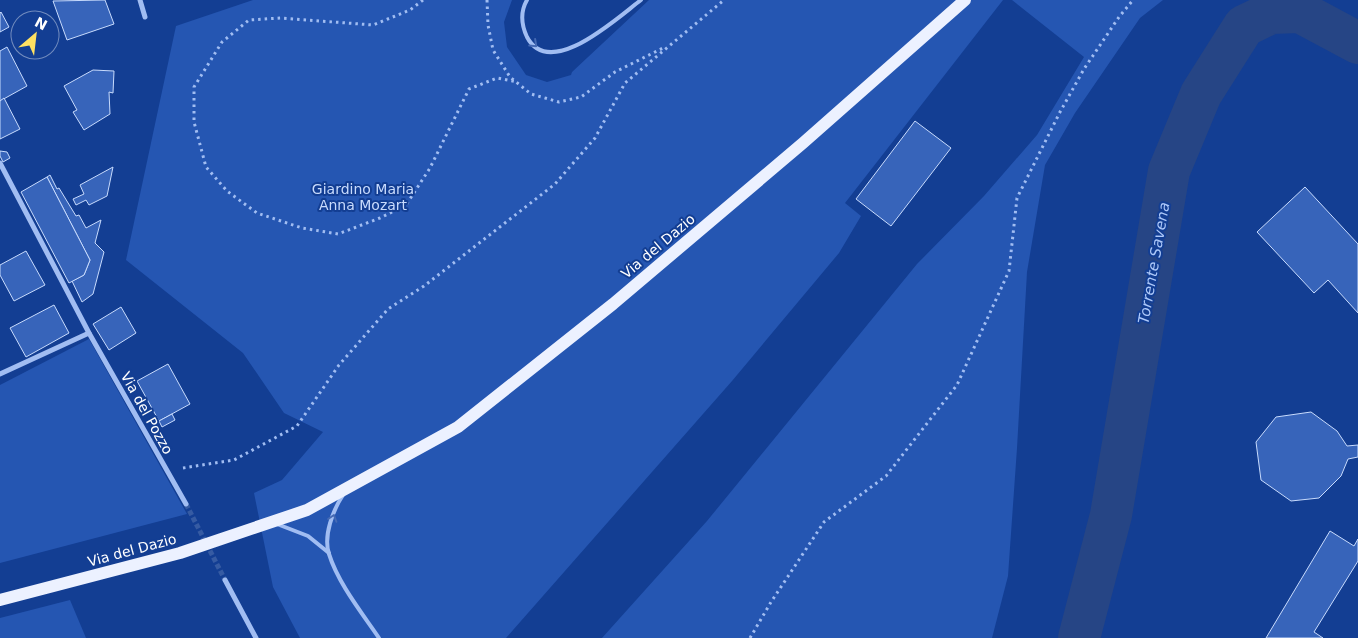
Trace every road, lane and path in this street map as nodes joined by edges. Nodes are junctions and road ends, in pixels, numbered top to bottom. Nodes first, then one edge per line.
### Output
1 (140, 0) edge
2 (423, 0) edge
3 (487, 0) edge
4 (527, 0) edge
5 (641, 0) edge
6 (724, 0) edge
7 (965, 0) edge
8 (1133, 0) edge
9 (144, 17) dead end
10 (667, 46) junction
11 (517, 82) junction
12 (0, 163) edge
13 (89, 333) junction
14 (0, 374) edge
15 (167, 471) junction
16 (349, 487) junction
17 (186, 504) tunnel mouth
18 (270, 522) junction
19 (329, 553) junction
20 (225, 580) tunnel mouth
21 (0, 600) edge
22 (256, 638) edge
23 (378, 638) edge
24 (750, 638) edge

1 - 9 street
2 - 11 path
3 - 11 path
4 -> 5 lane
6 - 10 path
7 - 16 main road, Via del Dazio
8 - 24 path
10 - 11 path
10 - 15 path
12 - 13 street, Via del Pozzo
13 - 14 street
13 - 15 street, Via del Pozzo
15 - 17 street, Via del Pozzo
16 - 18 main road, Via del Dazio
19 -> 16 lane
18 - 19 lane
18 - 21 main road, Via del Dazio
19 - 23 lane
20 - 22 street

